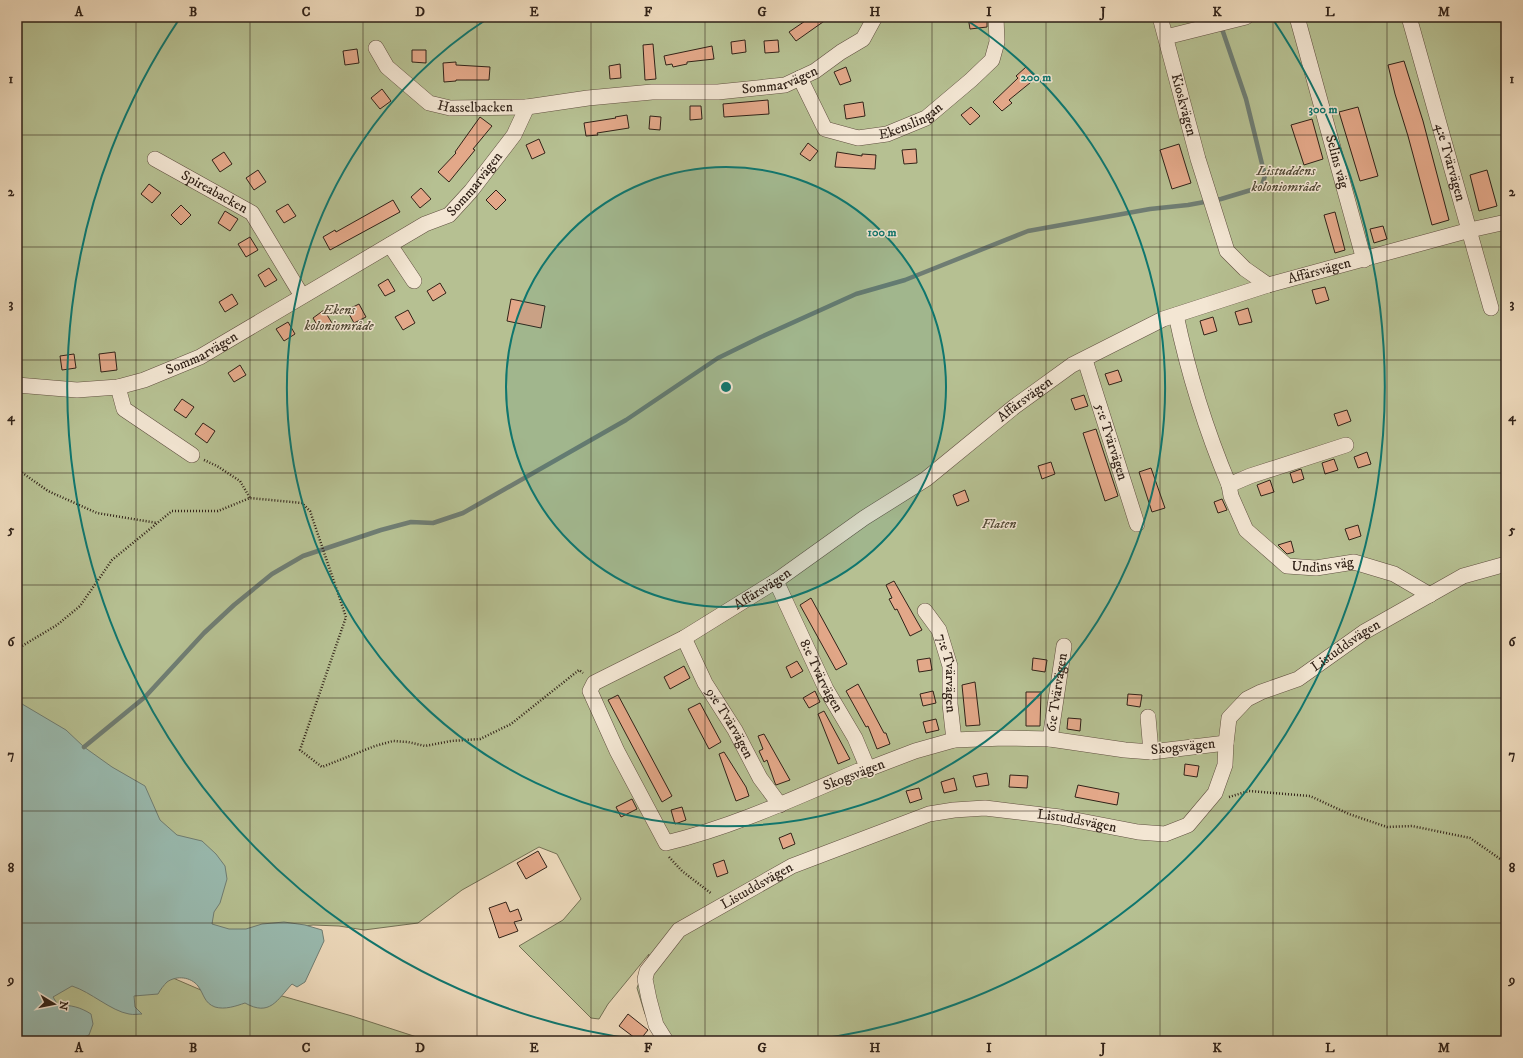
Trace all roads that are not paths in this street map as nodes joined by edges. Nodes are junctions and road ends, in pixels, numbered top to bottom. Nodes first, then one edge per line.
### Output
1 (875, 17) edge
2 (996, 17) edge
3 (1160, 17) edge
4 (1246, 17) edge
5 (1297, 17) edge
6 (1409, 17) edge
7 (1166, 38) junction
8 (376, 48) dead end
9 (800, 78) junction
10 (527, 107) junction
11 (155, 159) dead end
12 (1506, 222) edge
13 (1470, 230) junction
14 (390, 245) junction
15 (1364, 260) junction
16 (414, 281) dead end
17 (1268, 285) junction
18 (302, 296) junction
19 (1491, 308) dead end
20 (1176, 315) junction
21 (1085, 360) junction
22 (17, 385) edge
23 (118, 387) junction
24 (1346, 445) dead end
25 (192, 455) road end
26 (1229, 485) junction
27 (1137, 524) dead end
28 (1506, 564) edge
29 (776, 581) junction
30 (1430, 595) junction
31 (926, 611) dead end
32 (684, 638) junction
33 (1064, 646) dead end
34 (1148, 717) dead end
35 (1050, 739) junction
36 (954, 740) junction
37 (1226, 743) junction
38 (1151, 752) junction
39 (868, 770) junction
40 (780, 805) junction
41 (666, 843) joint
42 (666, 1041) edge

1 - 9 street, Sommarvägen
2 - 9 street, Ekenslingan
3 - 7 street, Kioskvägen
4 - 7 street
5 - 15 street, Selins väg
6 - 13 street, 4:e Tvärvägen
7 - 17 street, Kioskvägen
8 - 10 street, Hasselbacken
9 - 10 street, Sommarvägen
10 - 14 street, Sommarvägen
11 - 18 street, Spireabacken
12 - 13 street, Affärsvägen
13 - 15 street, Affärsvägen
13 - 19 street, 4:e Tvärvägen
14 - 16 street
14 - 18 street, Sommarvägen
15 - 17 street, Affärsvägen
17 - 20 street, Affärsvägen
18 - 23 street, Sommarvägen
20 - 21 street, Affärsvägen
20 - 26 street, Undins väg
21 - 27 street, 5:e Tvärvägen
21 - 29 street, Affärsvägen
22 - 23 street, Sommarvägen
23 - 25 street
24 - 26 street
26 - 30 street, Undins väg
28 - 30 street, Listuddsvägen
29 - 32 street, Affärsvägen
29 - 39 street, 8:e Tvärvägen
30 - 37 street, Listuddsvägen
31 - 36 street, 7:e Tvärvägen
32 - 40 street, 9:e Tvärvägen
32 - 41 street, Affärsvägen
33 - 35 street, 6:e Tvärvägen
34 - 38 street
35 - 36 street, Skogsvägen
35 - 38 street, Skogsvägen
36 - 39 street, Skogsvägen
37 - 38 street, Skogsvägen
37 - 42 street, Listuddsvägen
39 - 40 street, Skogsvägen
40 - 41 street, Skogsvägen

